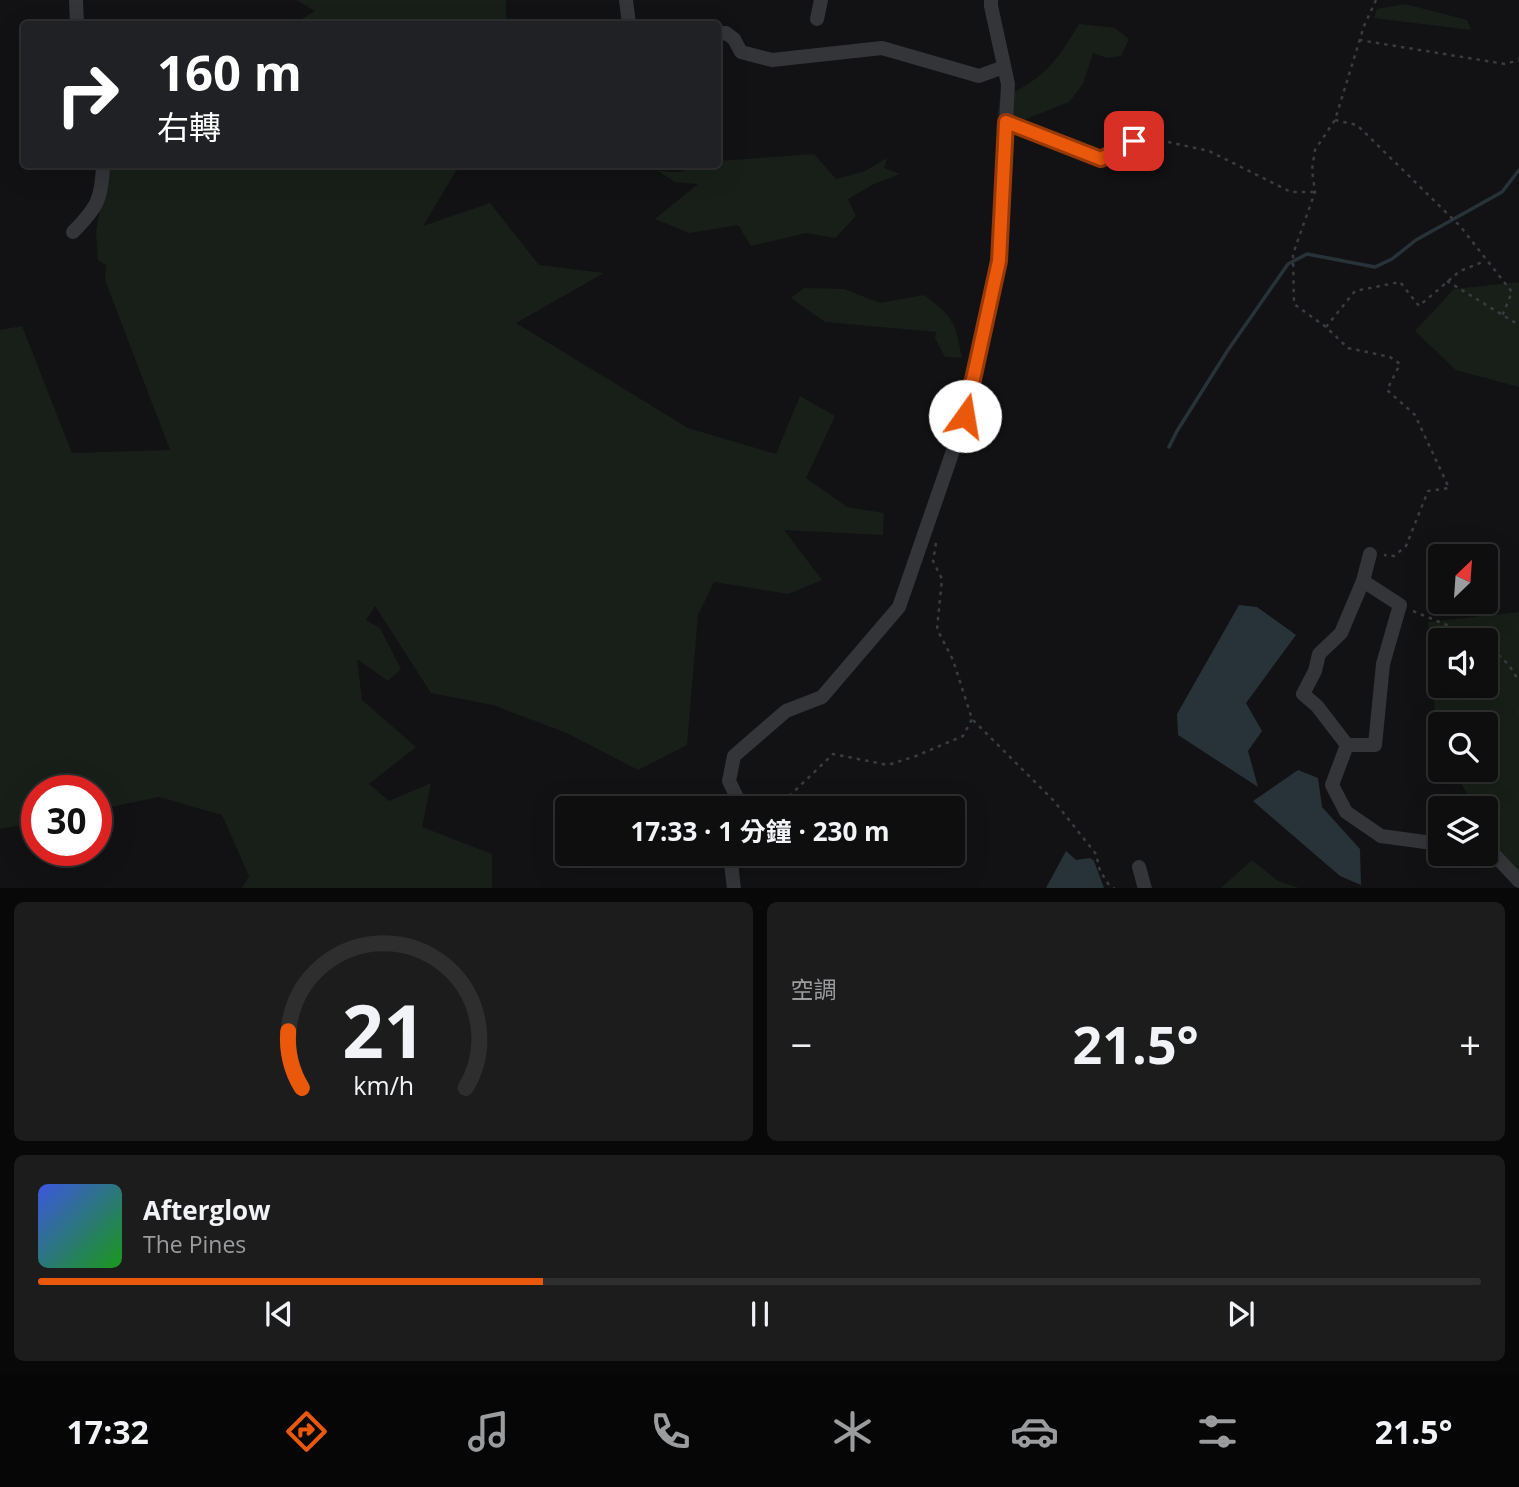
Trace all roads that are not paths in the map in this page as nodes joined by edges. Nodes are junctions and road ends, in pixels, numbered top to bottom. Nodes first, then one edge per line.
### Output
1 (76, 0) edge
2 (626, 0) edge
3 (821, 0) edge
4 (991, 0) edge
5 (817, 19) dead end
6 (77, 21) edge
7 (629, 21) edge
8 (721, 34) edge
9 (1004, 67) junction
10 (1006, 122) junction
11 (1154, 143) road end
12 (103, 168) edge
13 (73, 232) dead end
14 (1370, 554) road end
15 (1363, 581) junction
16 (1347, 745) junction
17 (738, 796) edge
18 (1428, 842) edge
19 (1498, 858) edge
20 (731, 866) edge
21 (1139, 867) dead end
22 (1519, 881) edge
23 (734, 888) edge
24 (1145, 888) edge

1 - 6 street
2 - 7 street
3 - 5 street
4 - 9 street
8 - 9 street
9 - 10 street
10 - 11 street
10 - 17 street
12 - 13 street
14 - 15 street
15 - 16 street
15 - 16 street
16 - 18 street
19 - 22 street
20 - 23 street
21 - 24 street

